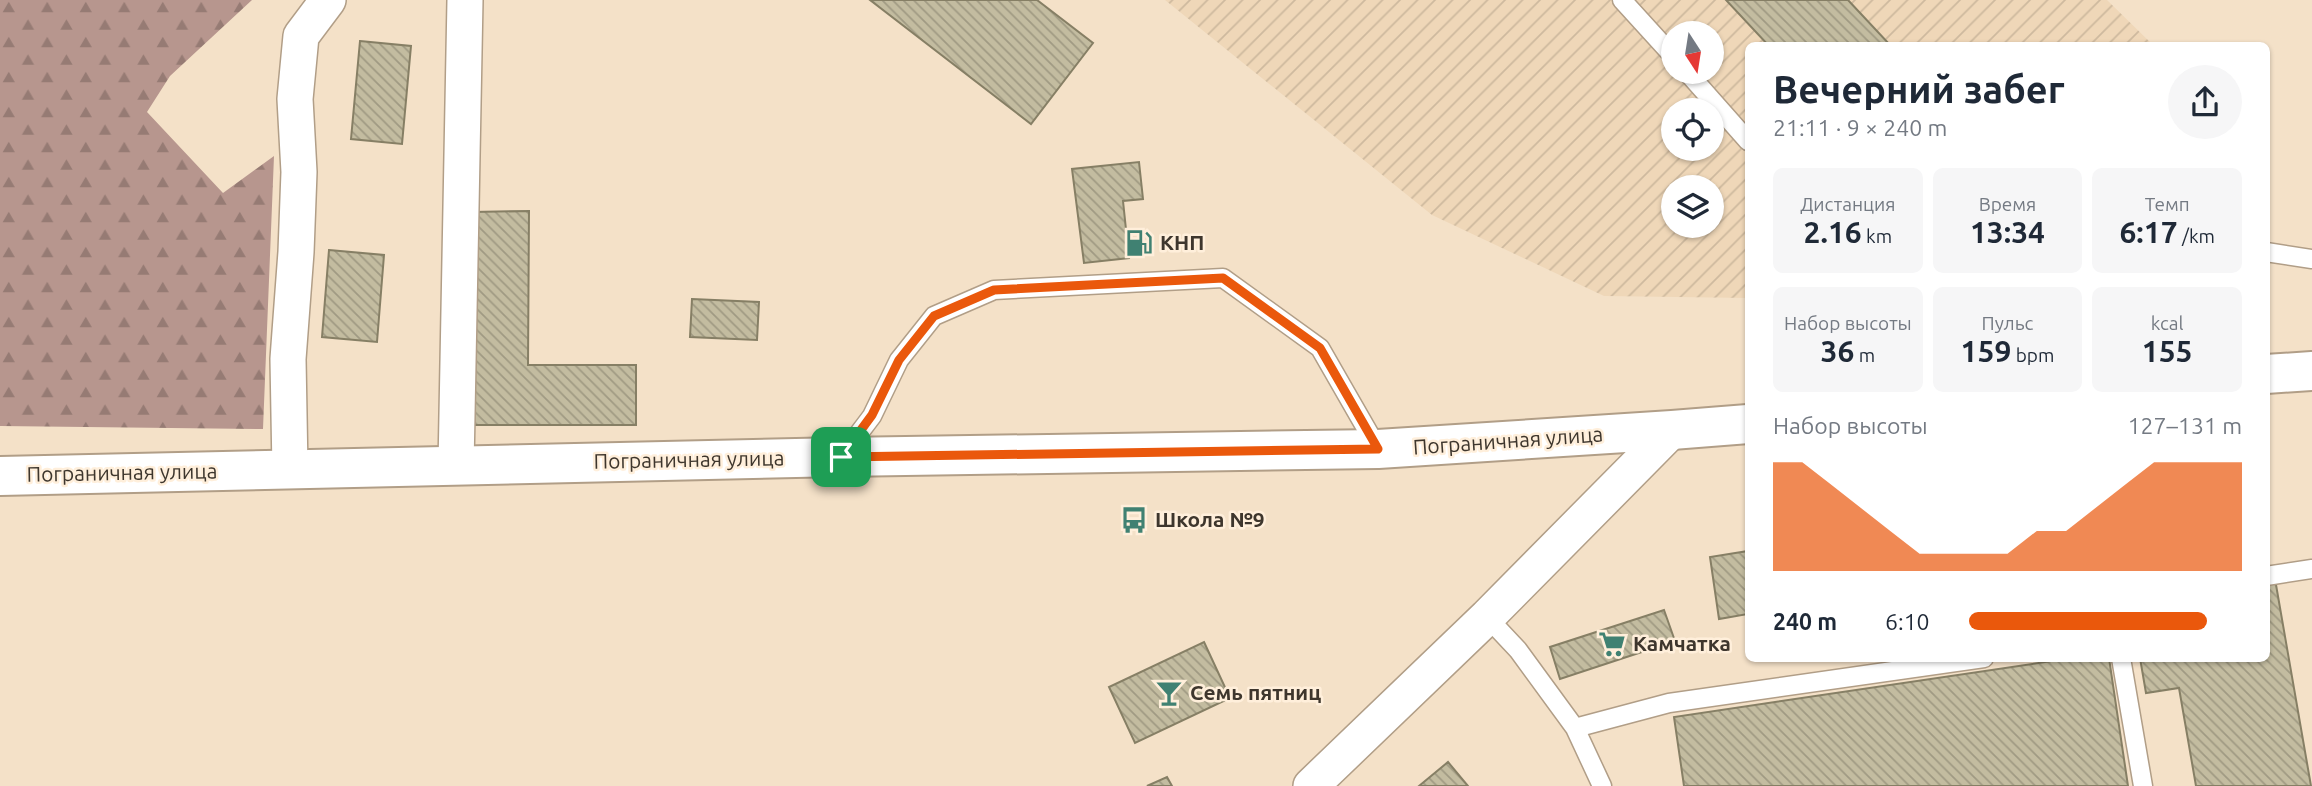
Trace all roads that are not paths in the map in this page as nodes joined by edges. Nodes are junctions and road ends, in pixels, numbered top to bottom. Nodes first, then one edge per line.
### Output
1 (328, 0) edge
2 (465, 0) edge
3 (1622, 0) edge
4 (1661, 43) edge
5 (1698, 84) edge
6 (1745, 138) edge
7 (2270, 253) edge
8 (2312, 259) edge
9 (2312, 371) edge
10 (2270, 374) edge
11 (1745, 424) edge
12 (1672, 430) junction
13 (1378, 449) junction
14 (841, 457) junction
15 (456, 466) junction
16 (290, 470) junction
17 (0, 476) edge
18 (2312, 569) edge
19 (2270, 575) edge
20 (1487, 617) junction
21 (1957, 662) edge
22 (2122, 662) edge
23 (1575, 728) junction
24 (1311, 786) edge
25 (1602, 786) edge
26 (2143, 786) edge

1 - 16 street
2 - 15 street
3 - 4 lane
5 - 6 lane
7 - 8 lane
9 - 10 street
11 - 12 street, Пограничная улица
12 - 13 street, Пограничная улица
12 - 20 street
13 - 14 street, Пограничная улица
13 - 14 lane
14 - 15 street, Пограничная улица
15 - 16 street, Пограничная улица
16 - 17 street, Пограничная улица
18 - 19 lane
20 - 23 lane
20 - 24 street
21 - 23 lane
22 - 26 lane
23 - 25 lane

